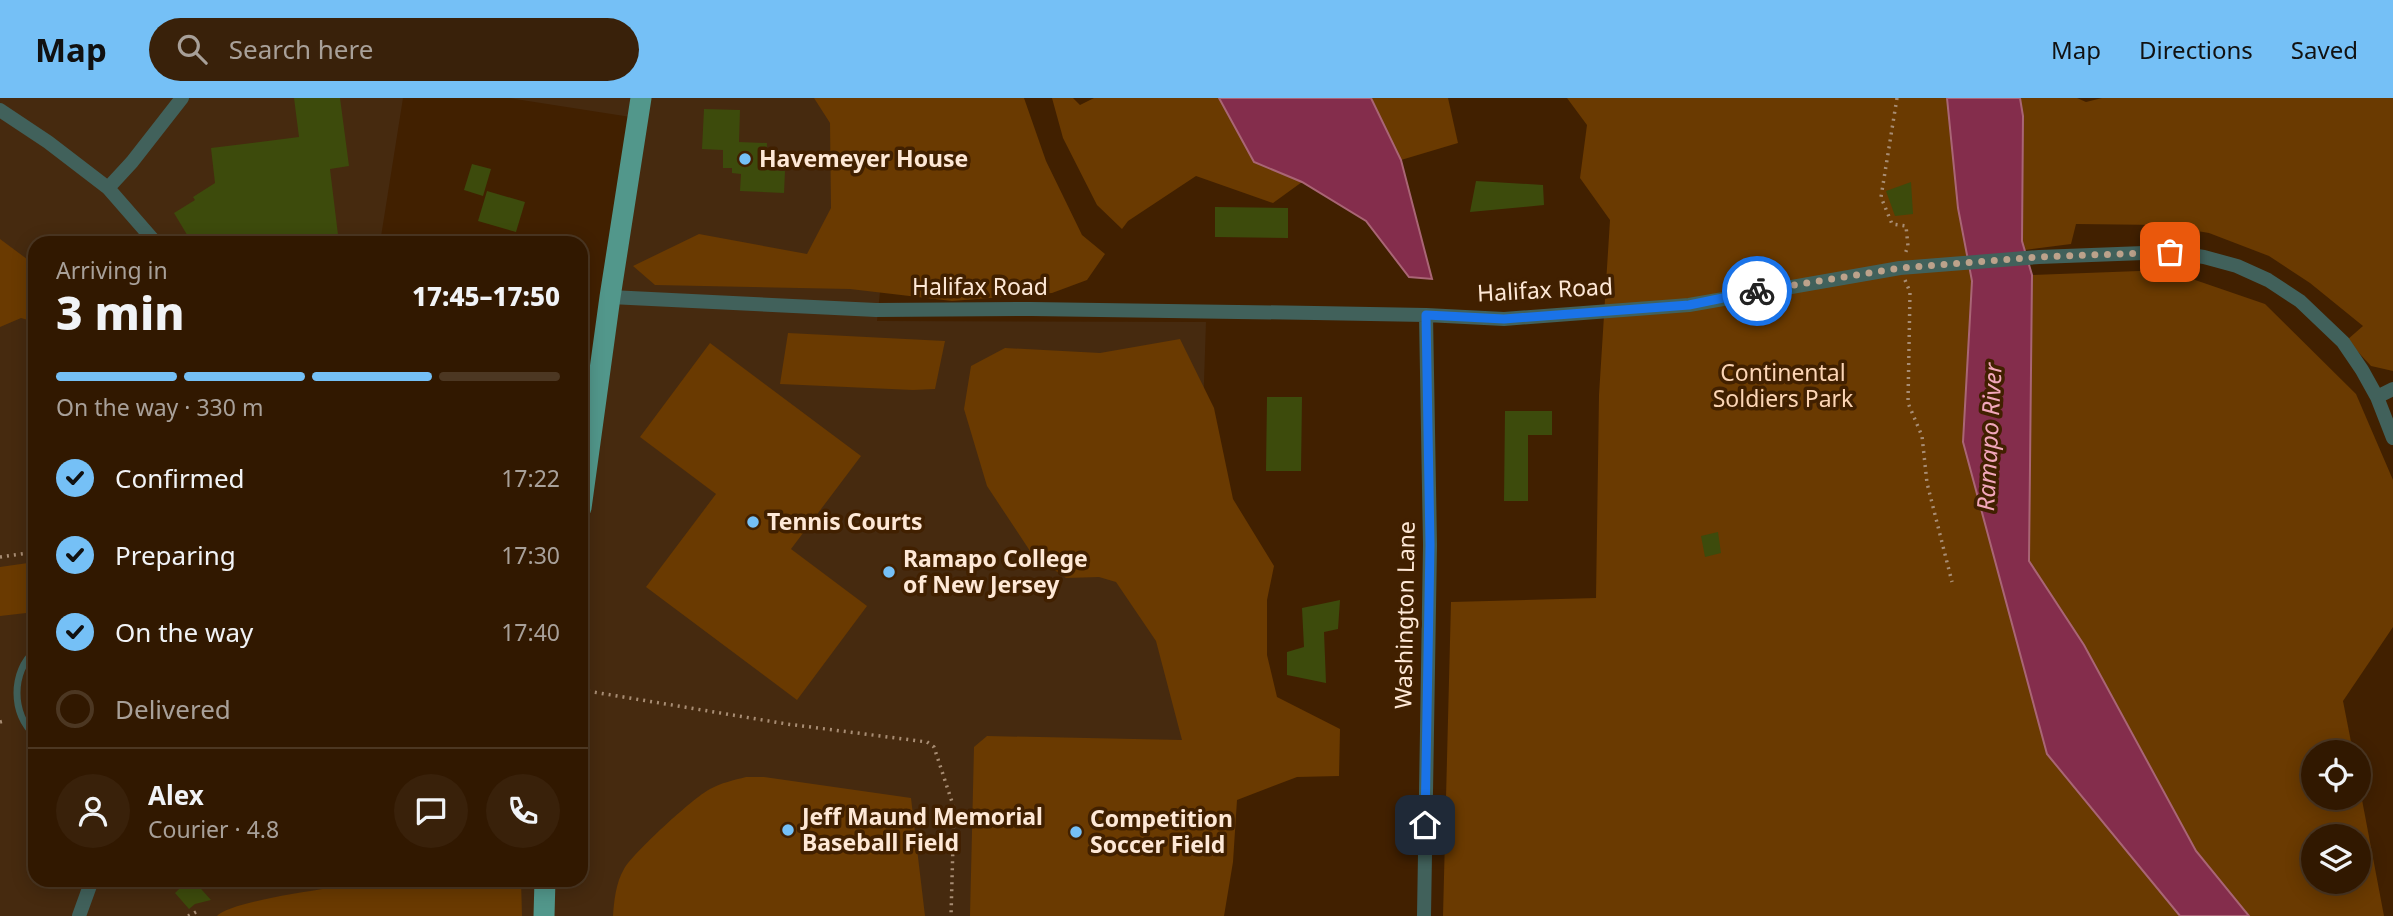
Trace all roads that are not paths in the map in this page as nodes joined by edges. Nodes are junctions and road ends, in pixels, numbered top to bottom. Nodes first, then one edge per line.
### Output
1 (182, 98) edge
2 (641, 98) edge
3 (0, 110) edge
4 (108, 188) junction
5 (150, 236) edge
6 (610, 297) junction
7 (1426, 315) junction
8 (2393, 389) edge
9 (2376, 397) junction
10 (2393, 438) edge
11 (588, 457) edge
12 (28, 660) edge
13 (28, 727) edge
14 (89, 887) edge
15 (545, 887) edge
16 (79, 916) edge
17 (544, 916) edge
18 (1424, 916) edge

1 - 4 street
2 - 6 main road
3 - 4 street
4 - 5 street
6 - 7 street, Halifax Road
6 - 11 main road
7 - 9 street, Halifax Road
7 - 18 street, Washington Lane
8 - 9 street
9 - 10 street, Halifax Road
12 - 13 lane
14 - 16 street
15 - 17 main road

